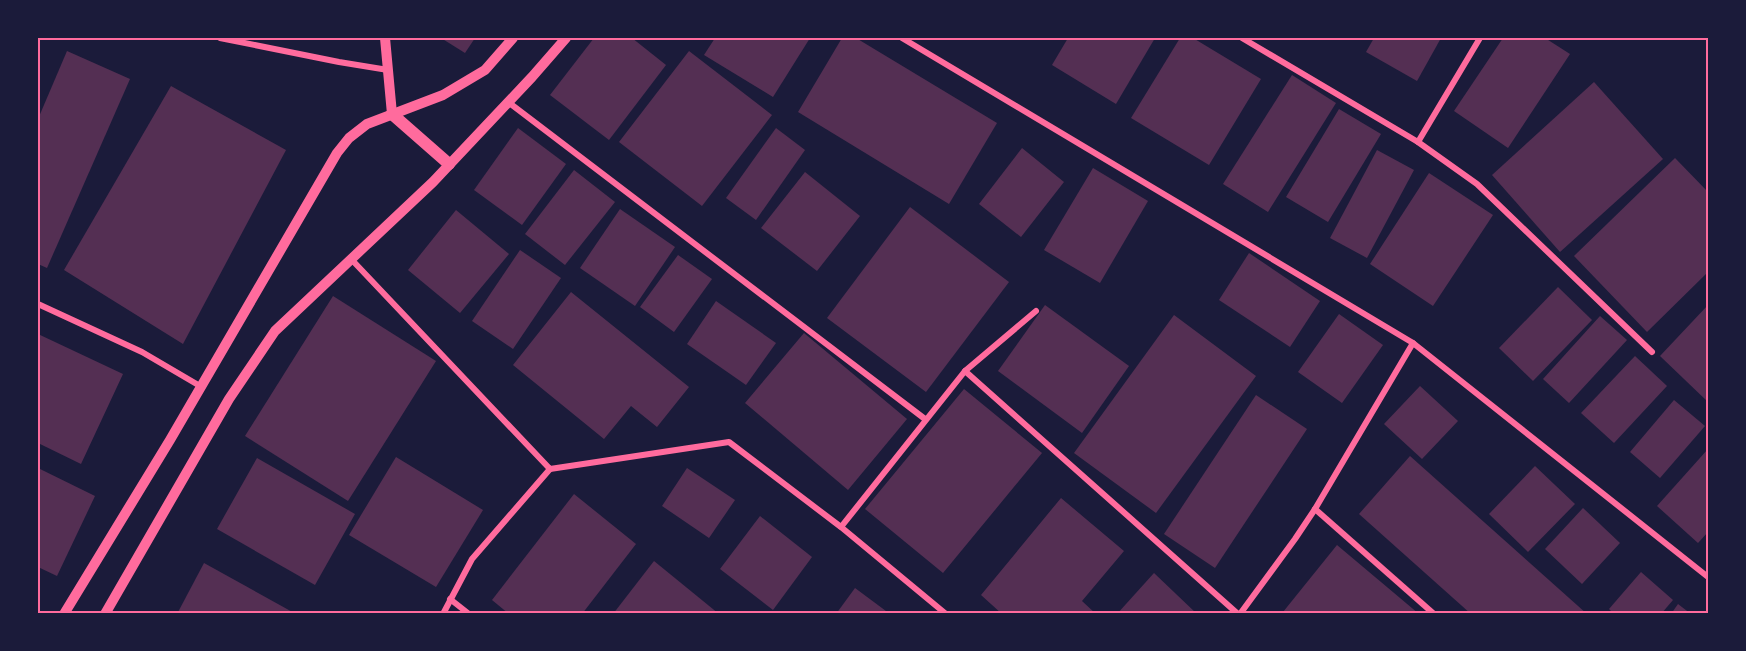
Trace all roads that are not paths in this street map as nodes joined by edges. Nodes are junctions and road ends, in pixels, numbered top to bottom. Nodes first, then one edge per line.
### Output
1 (220, 38) edge
2 (385, 38) edge
3 (513, 38) edge
4 (566, 38) edge
5 (902, 38) edge
6 (1242, 38) edge
7 (1480, 38) edge
8 (388, 70) junction
9 (508, 102) junction
10 (392, 114) junction
11 (1418, 142) junction
12 (449, 164) junction
13 (352, 260) junction
14 (38, 304) edge
15 (1036, 311) dead end
16 (1413, 343) junction
17 (1652, 352) dead end
18 (965, 371) junction
19 (200, 386) junction
20 (925, 419) junction
21 (550, 469) junction
22 (1315, 509) junction
23 (841, 527) junction
24 (1708, 577) edge
25 (450, 599) junction
26 (64, 614) edge
27 (105, 614) edge
28 (443, 614) edge
29 (469, 614) edge
30 (946, 614) edge
31 (1239, 614) edge
32 (1434, 614) edge

1 - 8 street
2 - 8 street
3 - 10 street
4 - 9 street
5 - 16 street
6 - 11 street
7 - 11 street
8 - 10 street
9 - 12 street
9 - 20 street
10 - 12 main road
10 - 19 street
11 - 17 street
12 - 13 street
13 - 21 street
13 - 27 street
14 - 19 street
15 - 18 street
16 - 22 street
16 - 24 street
18 - 20 street
18 - 31 street
19 - 26 street
20 - 23 street
21 - 23 street
21 - 25 street
22 - 31 street
22 - 32 street
23 - 30 street
25 - 28 street
25 - 29 street

